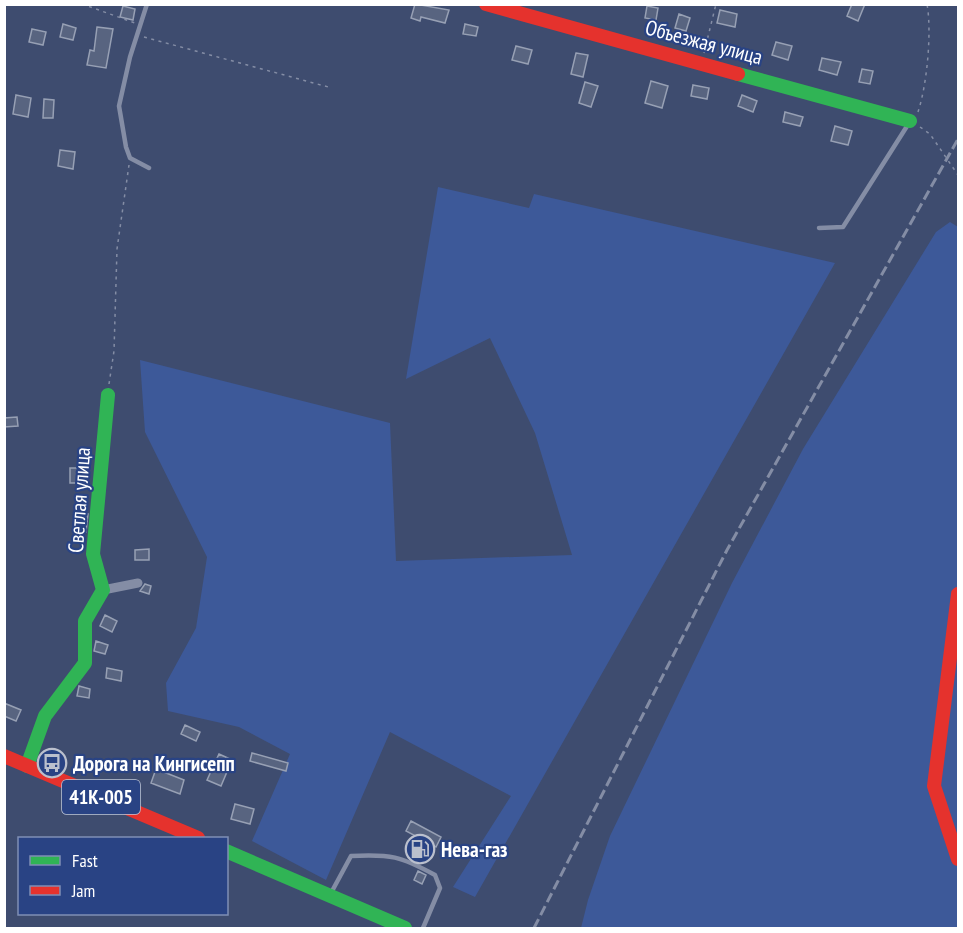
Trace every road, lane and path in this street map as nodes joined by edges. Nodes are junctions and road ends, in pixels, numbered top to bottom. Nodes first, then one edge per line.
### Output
1 (82, 4) edge
2 (147, 4) edge
3 (486, 4) edge
4 (716, 4) edge
5 (927, 4) edge
6 (141, 25) junction
7 (138, 34) junction
8 (701, 62) junction
9 (332, 88) dead end
10 (910, 121) junction
11 (130, 158) junction
12 (149, 168) dead end
13 (958, 175) edge
14 (819, 228) dead end
15 (108, 395) joint
16 (138, 582) dead end
17 (103, 590) junction
18 (958, 594) edge
19 (4, 757) edge
20 (27, 766) junction
21 (196, 837) edge
22 (228, 852) edge
23 (958, 859) edge
24 (329, 896) junction
25 (405, 928) edge
26 (423, 928) edge

1 - 6 path
2 - 6 lane
3 - 8 street, Объезжая улица
4 - 8 path
5 - 10 path
6 - 7 lane
7 - 9 path
7 - 11 lane
8 - 10 street, Объезжая улица
10 - 13 path
10 - 14 lane
11 - 12 lane
11 - 15 path
15 - 17 street, Светлая улица
16 - 17 street
17 - 20 street
18 - 23 street
19 - 20 street, 41К-005
20 - 21 street, 41К-005
22 - 24 street
24 - 25 street
24 - 26 lane

